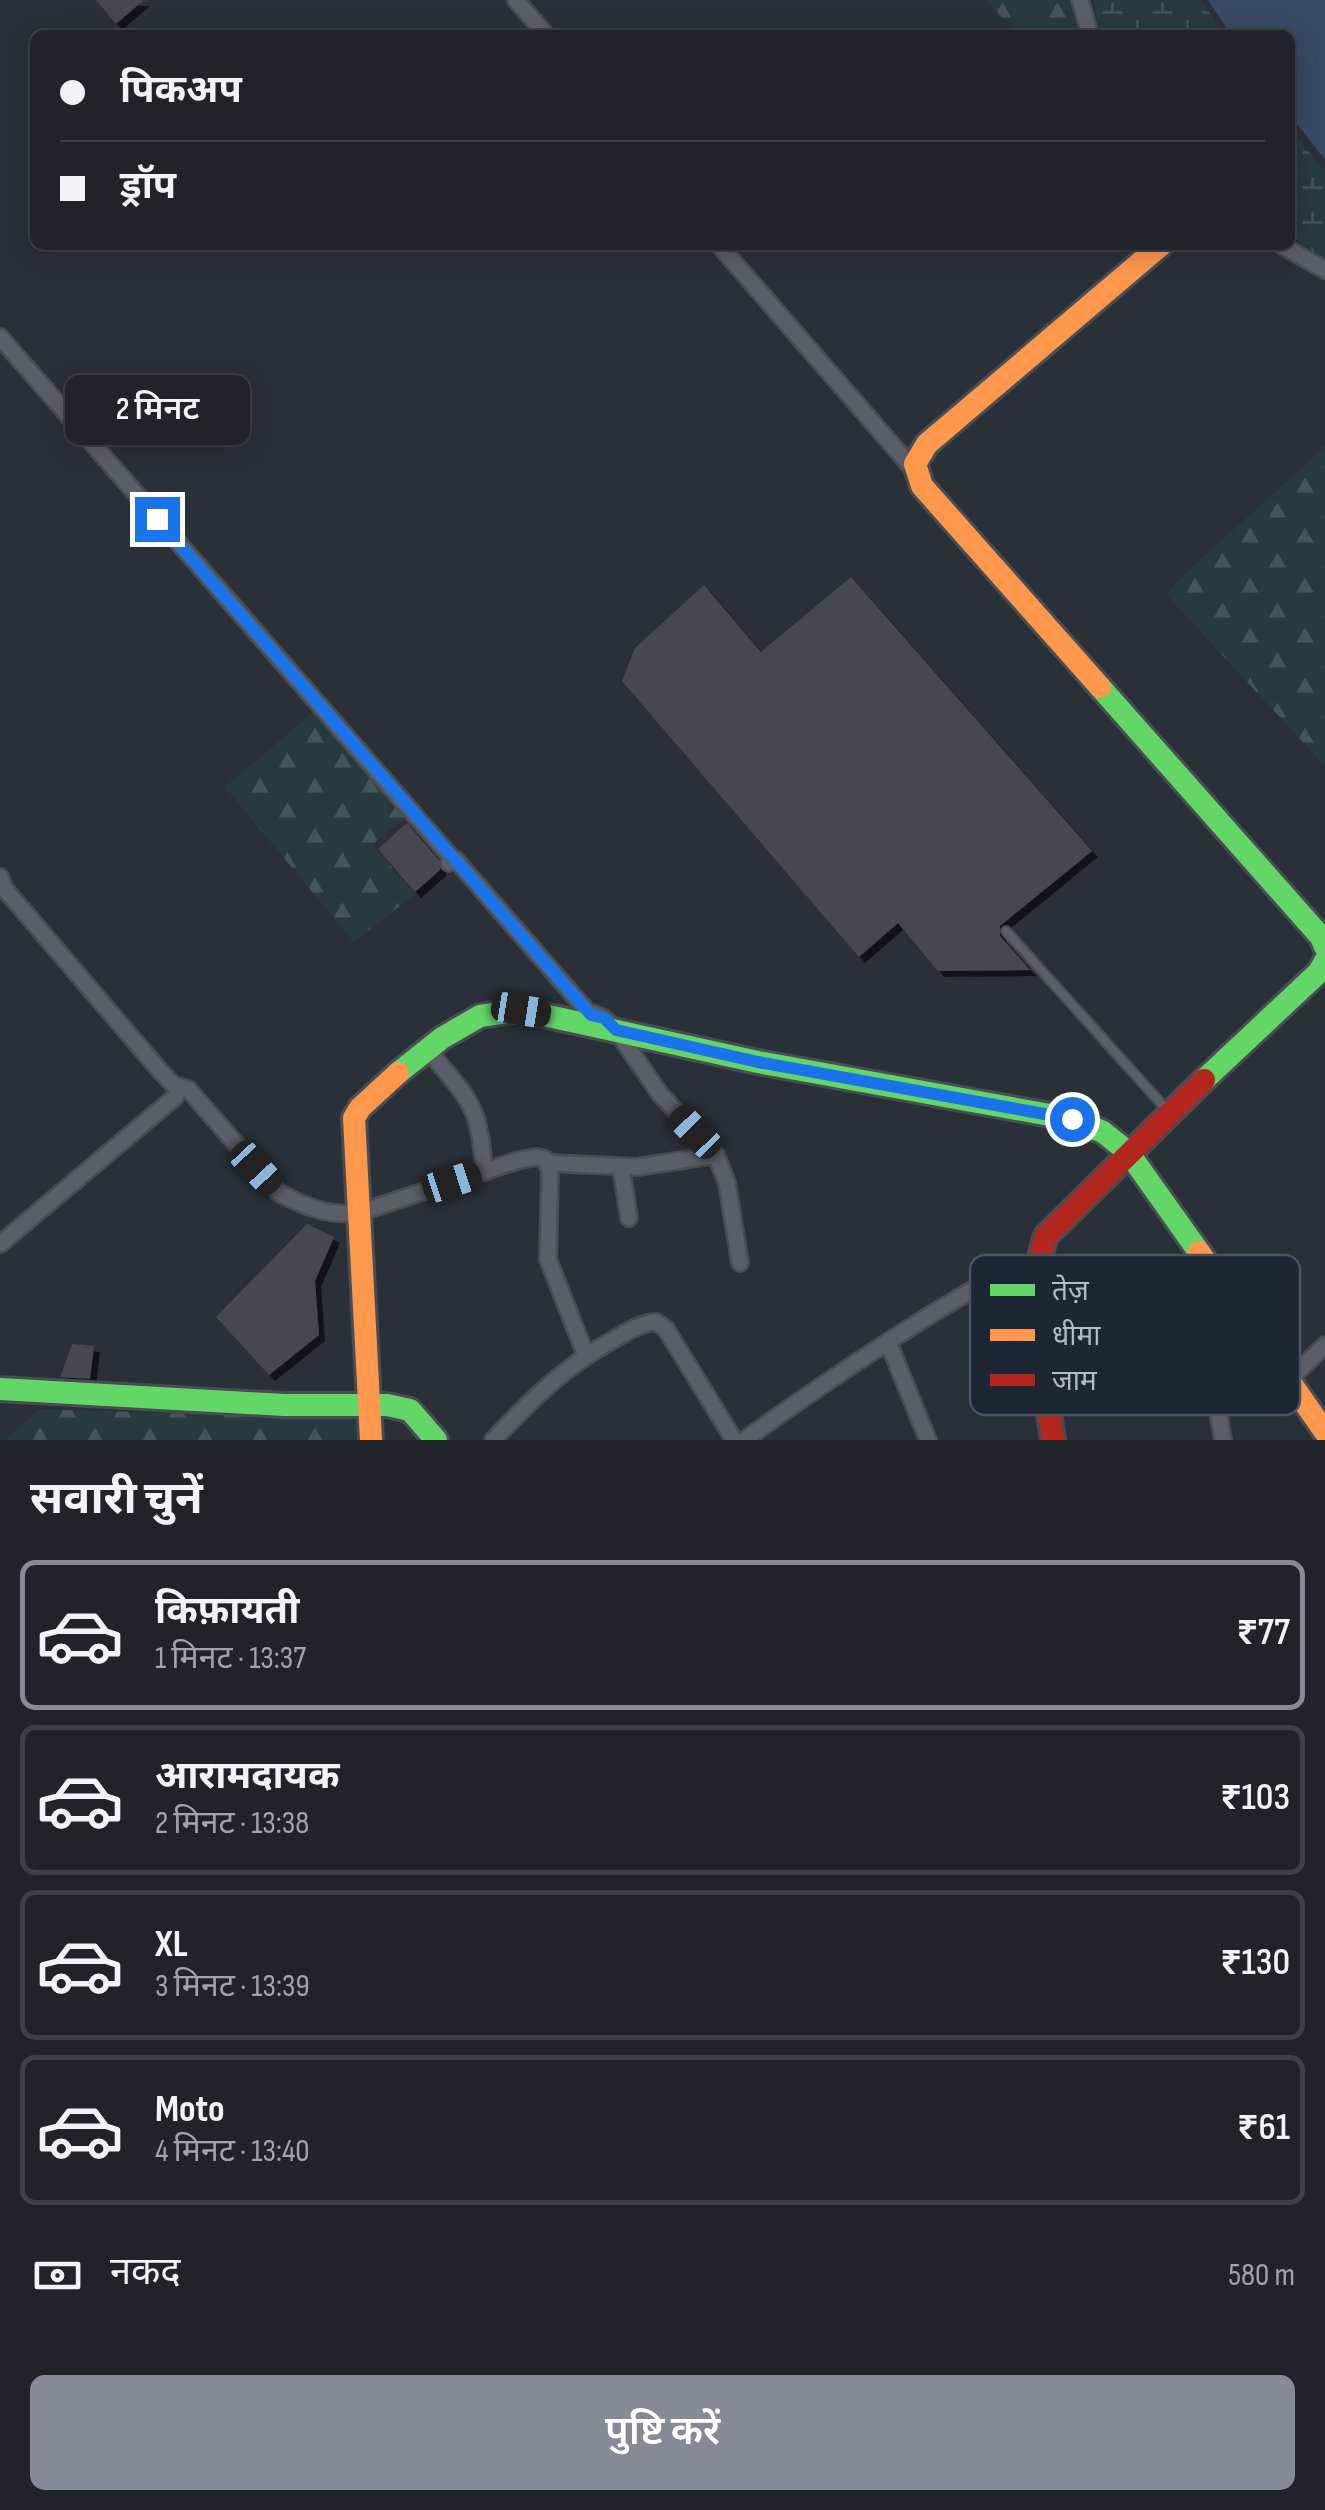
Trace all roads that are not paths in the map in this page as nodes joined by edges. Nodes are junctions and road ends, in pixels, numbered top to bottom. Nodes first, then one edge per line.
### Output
1 (516, 0) edge
2 (1080, 0) edge
3 (542, 30) edge
4 (1089, 30) edge
5 (723, 250) edge
6 (1155, 250) edge
7 (1290, 250) edge
8 (1325, 270) edge
9 (0, 337) edge
10 (15, 354) junction
11 (0, 367) edge
12 (914, 469) junction
13 (1, 886) edge
14 (1006, 930) dead end
15 (1325, 947) edge
16 (1325, 961) edge
17 (616, 1030) junction
18 (428, 1050) junction
19 (180, 1088) junction
20 (1170, 1114) junction
21 (1128, 1152) junction
22 (716, 1155) junction
23 (548, 1163) junction
24 (622, 1167) junction
25 (484, 1172) junction
26 (358, 1212) junction
27 (629, 1218) dead end
28 (0, 1244) edge
29 (1194, 1246) junction
30 (1040, 1255) edge
31 (1193, 1255) edge
32 (1200, 1255) edge
33 (740, 1263) dead end
34 (970, 1291) edge
35 (889, 1344) junction
36 (1325, 1345) edge
37 (586, 1356) junction
38 (1300, 1369) edge
39 (0, 1388) edge
40 (1300, 1396) edge
41 (368, 1405) junction
42 (1048, 1415) edge
43 (1219, 1415) edge
44 (1325, 1432) edge
45 (371, 1440) edge
46 (436, 1440) edge
47 (493, 1440) edge
48 (734, 1440) edge
49 (745, 1440) edge
50 (928, 1440) edge
51 (1052, 1440) edge
52 (1223, 1440) edge

1 - 3 street
2 - 4 street
5 - 12 street
6 - 12 street
7 - 8 street
9 - 10 street
10 - 11 street
10 - 17 street
12 - 15 street
13 - 19 street
14 - 20 lane
16 - 20 street
17 - 18 street
17 - 21 street
17 - 22 street
18 - 25 street
18 - 26 street
19 - 26 street
19 - 28 street
20 - 21 street
21 - 29 street
21 - 30 street
22 - 24 street
22 - 33 street
23 - 24 street
23 - 25 street
23 - 37 street
24 - 27 street
25 - 26 street
26 - 41 street
29 - 31 street
29 - 32 street
34 - 35 street
35 - 49 street
35 - 50 street
36 - 38 street
37 - 47 street
37 - 48 street
39 - 41 street
40 - 44 street
41 - 45 street
41 - 46 street
42 - 51 street
43 - 52 street

